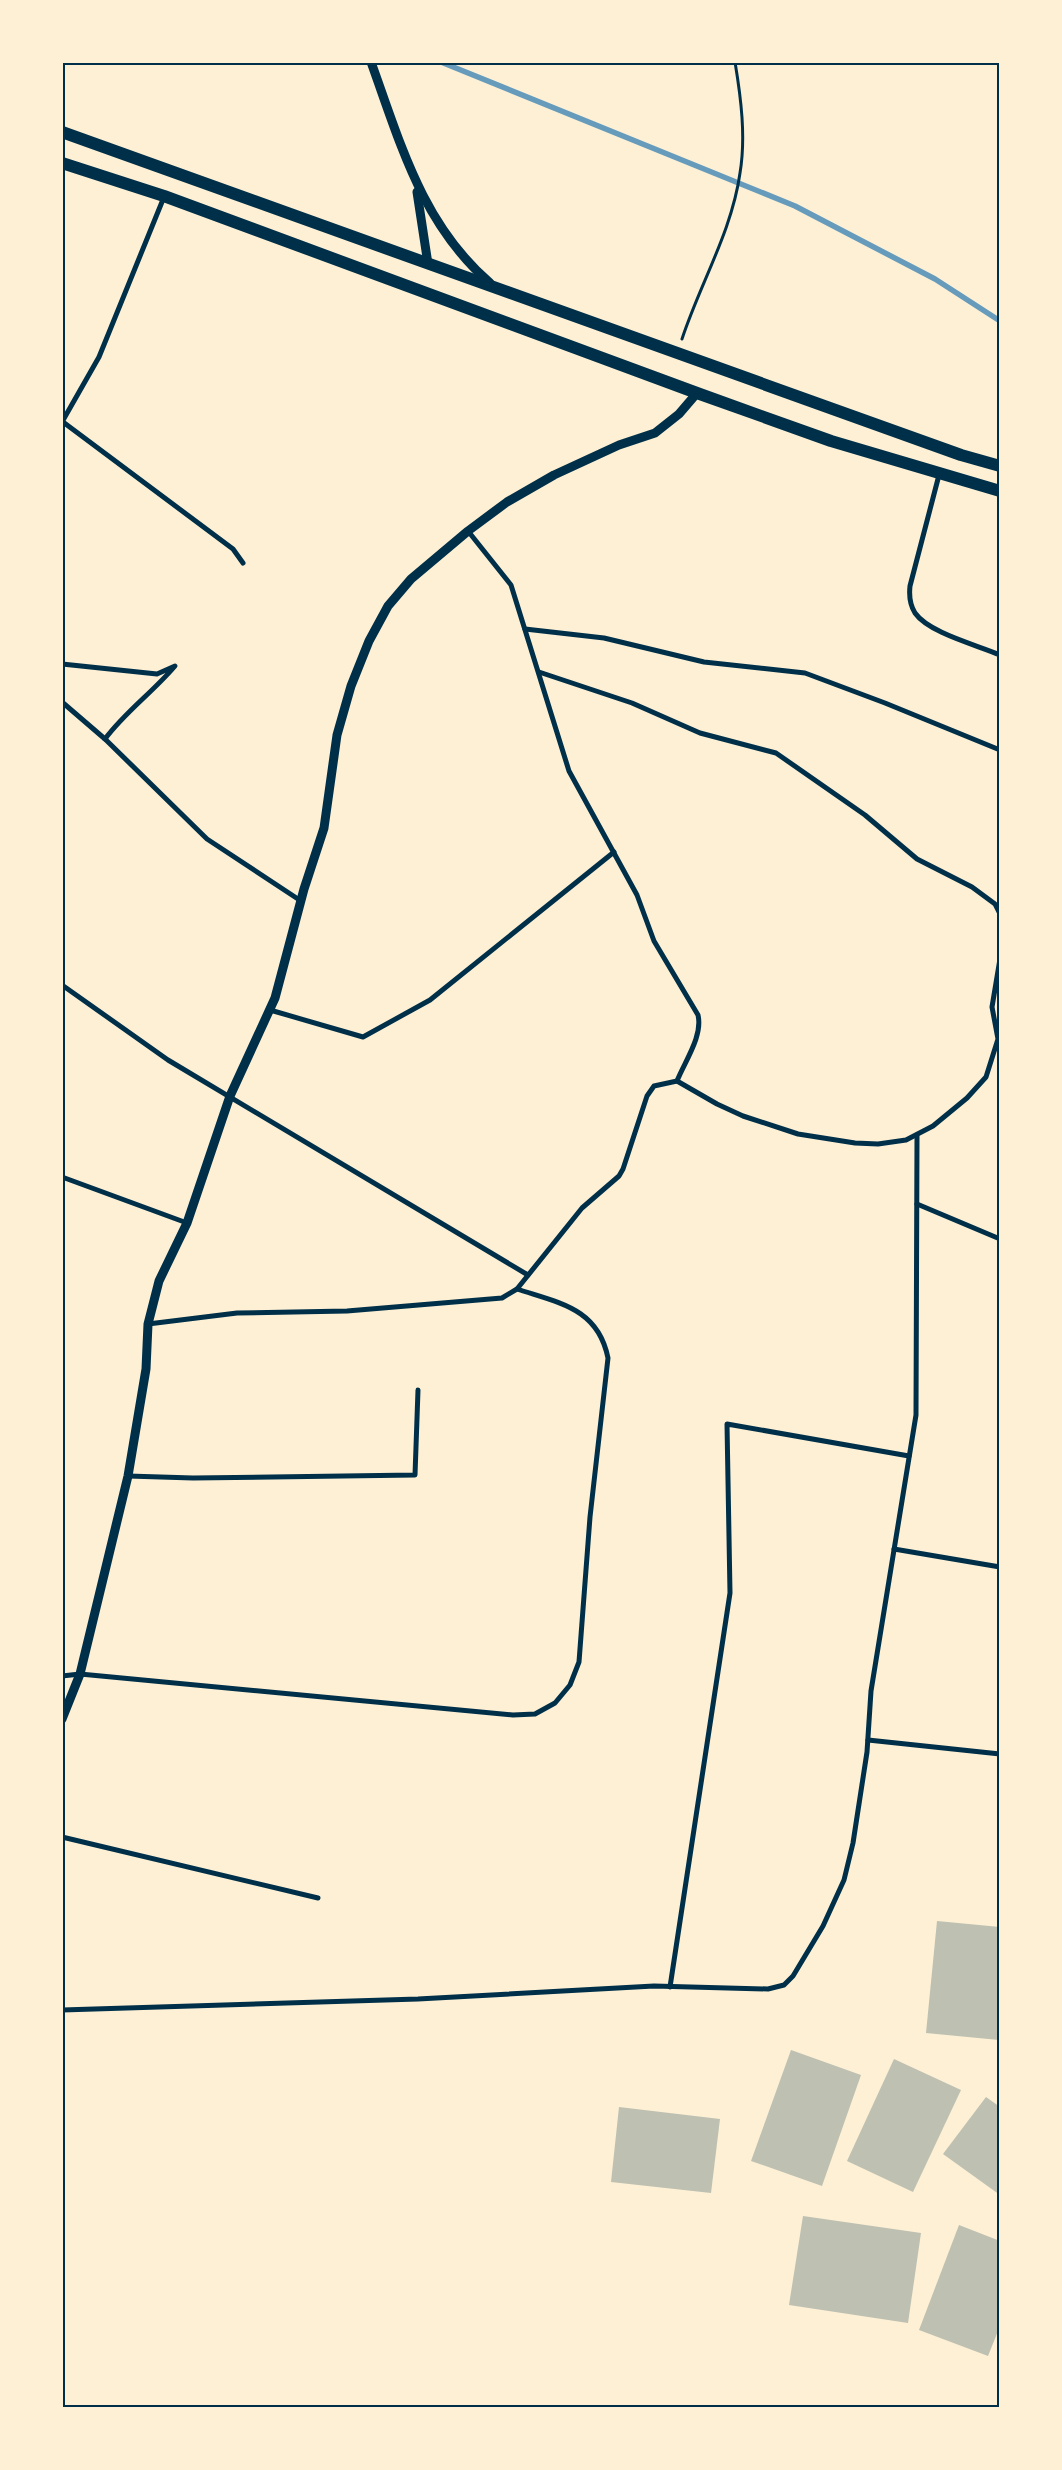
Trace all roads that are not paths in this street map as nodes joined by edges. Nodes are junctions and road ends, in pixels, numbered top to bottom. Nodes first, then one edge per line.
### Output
1 (371, 62) edge
2 (62, 132) edge
3 (62, 163) edge
4 (417, 187) junction
5 (164, 196) junction
6 (428, 264) junction
7 (496, 288) junction
8 (696, 393) junction
9 (63, 422) edge
10 (1000, 466) edge
11 (940, 475) junction
12 (1000, 491) edge
13 (468, 531) junction
14 (243, 563) dead end
15 (525, 629) junction
16 (1000, 655) edge
17 (62, 664) edge
18 (538, 672) junction
19 (62, 702) edge
20 (105, 739) junction
21 (1000, 750) edge
22 (614, 852) junction
23 (301, 901) junction
24 (1000, 914) edge
25 (1000, 958) edge
26 (62, 985) edge
27 (270, 1010) junction
28 (677, 1081) junction
29 (230, 1096) junction
30 (917, 1136) junction
31 (62, 1177) edge
32 (917, 1204) junction
33 (187, 1223) junction
34 (1000, 1239) edge
35 (528, 1275) junction
36 (517, 1289) junction
37 (148, 1324) junction
38 (418, 1390) dead end
39 (909, 1456) junction
40 (128, 1476) junction
41 (894, 1549) junction
42 (1000, 1567) edge
43 (80, 1674) junction
44 (62, 1676) edge
45 (62, 1719) edge
46 (868, 1740) junction
47 (1000, 1754) edge
48 (62, 1836) edge
49 (318, 1898) dead end
50 (670, 1987) junction
51 (62, 2010) edge

1 - 4 street
2 - 6 main road
3 - 5 main road
4 - 6 street
4 - 7 street
5 - 8 main road
5 - 9 street
6 - 7 main road
7 - 10 main road
8 - 11 main road
8 - 13 street
9 - 14 street
11 - 12 main road
11 - 16 street
13 - 15 street
13 - 23 street
15 - 18 street
15 - 21 street
17 - 20 street
18 - 22 street
18 - 24 street
19 - 20 street
20 - 23 street
22 - 27 street
22 - 28 street
23 - 27 street
25 - 30 street
26 - 29 street
27 - 29 street
28 - 30 street
28 - 35 street
29 - 33 street
29 - 35 street
30 - 32 street
31 - 33 street
32 - 34 street
32 - 39 street
33 - 37 street
35 - 36 street
36 - 37 street
36 - 43 street
37 - 40 street
38 - 40 street
39 - 41 street
39 - 50 street
40 - 43 street
41 - 42 street
41 - 46 street
43 - 44 street
43 - 45 street
46 - 47 street
46 - 50 street
48 - 49 street
50 - 51 street

